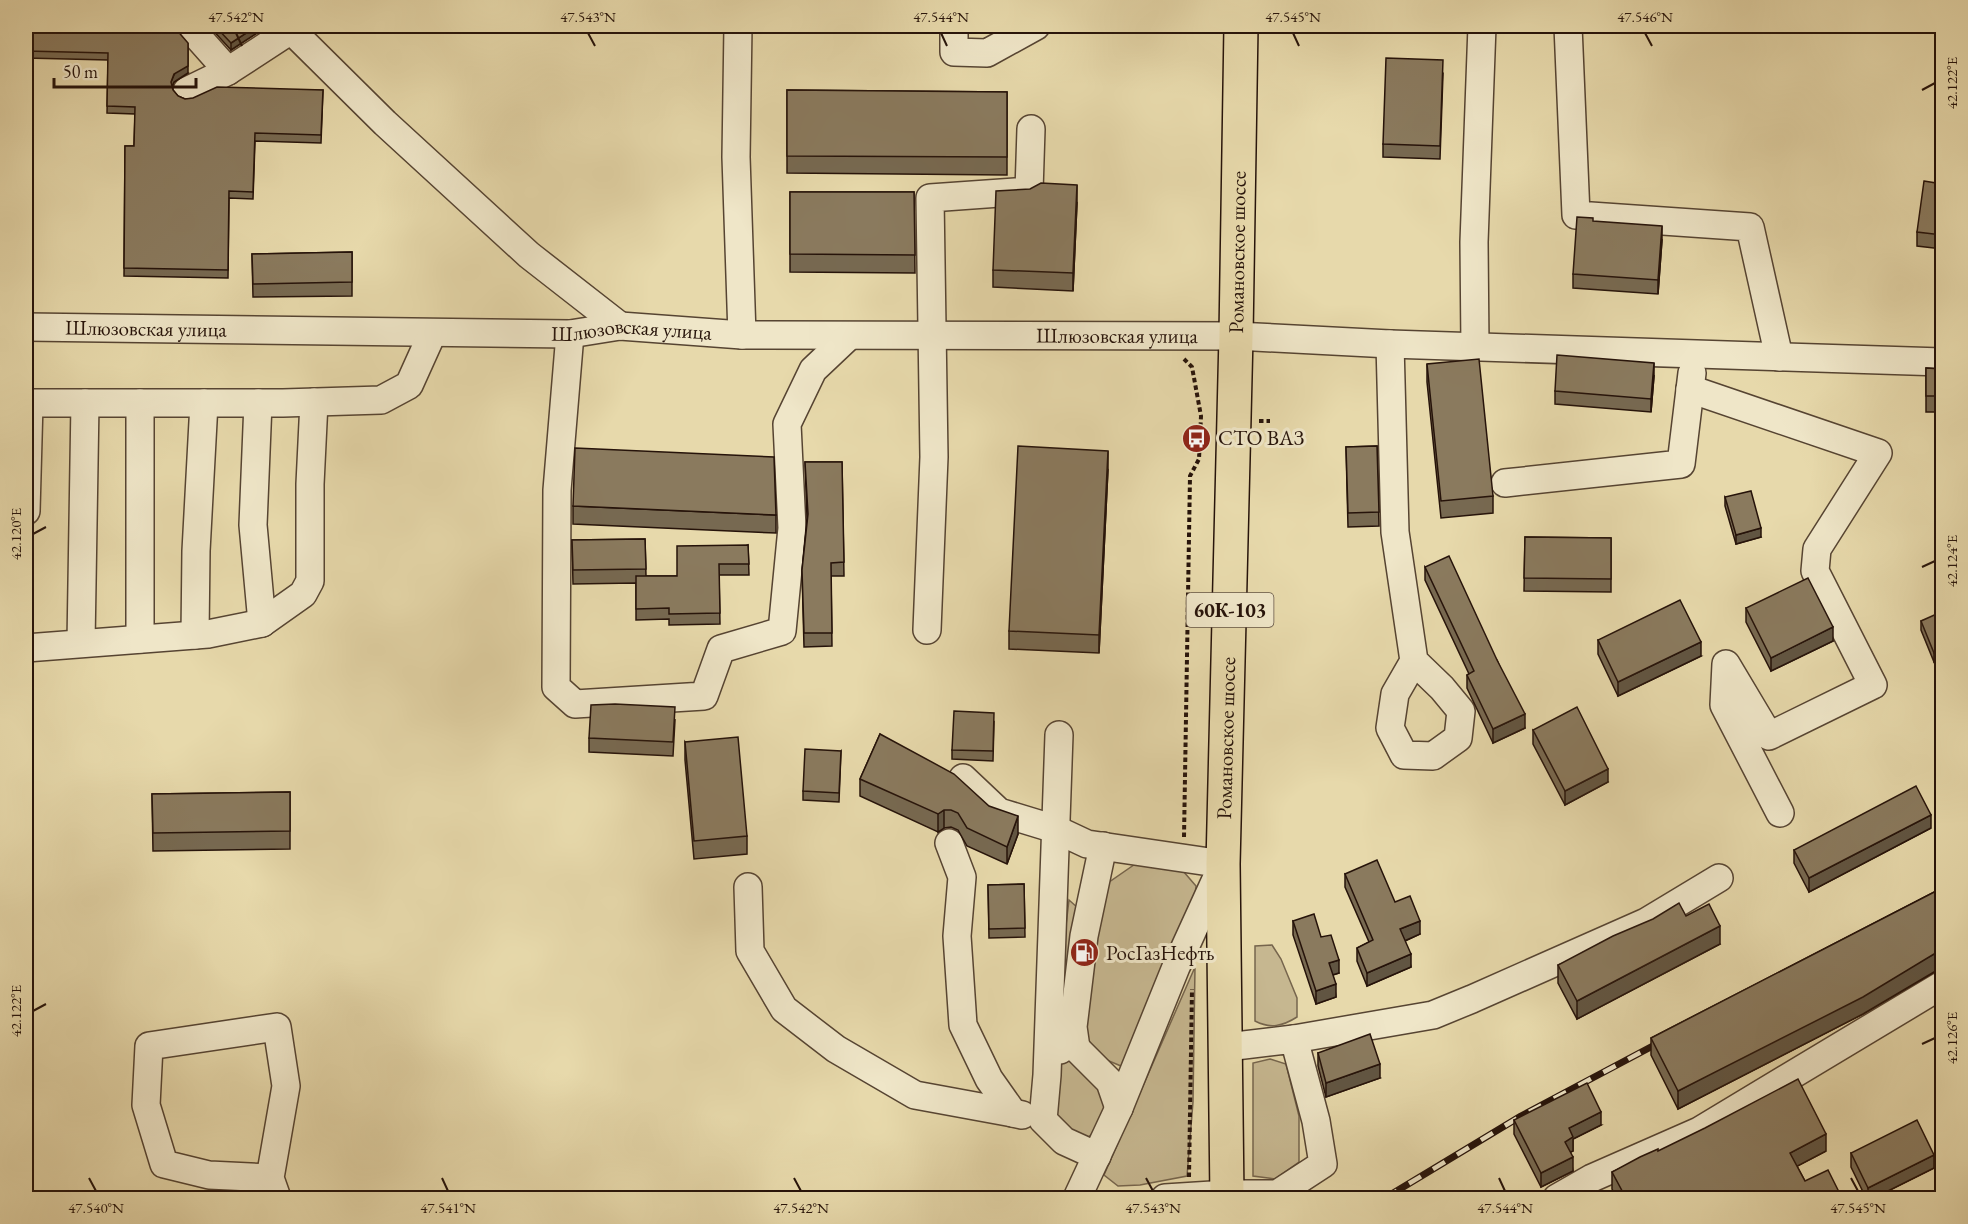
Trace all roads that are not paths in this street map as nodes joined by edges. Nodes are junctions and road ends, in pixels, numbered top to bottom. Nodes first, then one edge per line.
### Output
1 (188, 26) edge
2 (738, 26) edge
3 (954, 26) edge
4 (1036, 26) edge
5 (1241, 26) edge
6 (1482, 26) edge
7 (1568, 26) edge
8 (289, 28) edge
9 (228, 71) junction
10 (188, 91) dead end
11 (1031, 129) dead end
12 (620, 326) junction
13 (26, 327) edge
14 (432, 334) junction
15 (570, 334) junction
16 (742, 335) junction
17 (849, 336) junction
18 (1236, 336) junction
19 (932, 337) junction
20 (1390, 344) junction
21 (1475, 346) junction
22 (1694, 354) junction
23 (1779, 357) junction
24 (1942, 362) edge
25 (1690, 389) junction
26 (314, 402) junction
27 (27, 403) edge
28 (85, 403) junction
29 (140, 403) junction
30 (204, 403) junction
31 (258, 403) junction
32 (1504, 483) dead end
33 (26, 511) edge
34 (262, 623) junction
35 (927, 630) dead end
36 (195, 635) junction
37 (140, 639) junction
38 (81, 643) junction
39 (26, 648) edge
40 (1414, 661) dead end
41 (1059, 735) dead end
42 (963, 778) dead end
43 (1780, 813) dead end
44 (1055, 829) junction
45 (949, 843) dead end
46 (1103, 846) junction
47 (1208, 862) junction
48 (1719, 878) dead end
49 (748, 887) dead end
50 (1942, 985) edge
51 (1293, 1039) junction
52 (1227, 1047) junction
53 (1076, 1048) junction
54 (1047, 1075) junction
55 (1119, 1108) junction
56 (1013, 1113) junction
57 (1043, 1120) junction
58 (1097, 1156) junction
59 (273, 1188) edge
60 (1227, 1196) edge
61 (1077, 1198) edge
62 (1177, 1198) edge
63 (1557, 1198) edge

1 - 9 street
2 - 16 street
3 - 4 street
5 - 18 main road, Романовское шоссе / 60К-103
6 - 21 street
7 - 23 street
8 - 9 street
8 - 12 street
9 - 10 street
11 - 19 street
12 - 15 street, Шлюзовская улица
12 - 16 street, Шлюзовская улица
13 - 14 street, Шлюзовская улица
14 - 15 street, Шлюзовская улица
14 - 26 street
15 - 17 street
16 - 17 street, Шлюзовская улица
17 - 19 street, Шлюзовская улица
18 - 19 street, Шлюзовская улица
18 - 20 street, Шлюзовская улица
18 - 47 main road, Романовское шоссе / 60К-103
19 - 35 street
20 - 21 street, Шлюзовская улица
20 - 40 street
21 - 22 street, Шлюзовская улица
22 - 23 street, Шлюзовская улица
22 - 25 street
23 - 24 street, Шлюзовская улица
25 - 32 street
25 - 43 street
26 - 31 street
26 - 34 street
27 - 28 street
27 - 33 street
28 - 29 street
28 - 38 street
29 - 30 street
29 - 37 street
30 - 31 street
30 - 36 street
31 - 34 street
34 - 36 street
36 - 37 street
37 - 38 street
38 - 39 street
41 - 44 street
42 - 44 street
44 - 46 street
44 - 54 street
45 - 56 street
46 - 47 street
46 - 53 street
47 - 52 main road, Романовское шоссе / 60К-103
47 - 55 street
48 - 51 street
49 - 56 street
50 - 63 street
51 - 52 street
51 - 60 street
52 - 60 main road, Романовское шоссе / 60К-103
53 - 54 street
53 - 55 street
54 - 57 street
55 - 58 street
56 - 57 street
57 - 58 street
58 - 61 street
59 - 59 street
60 - 62 street

